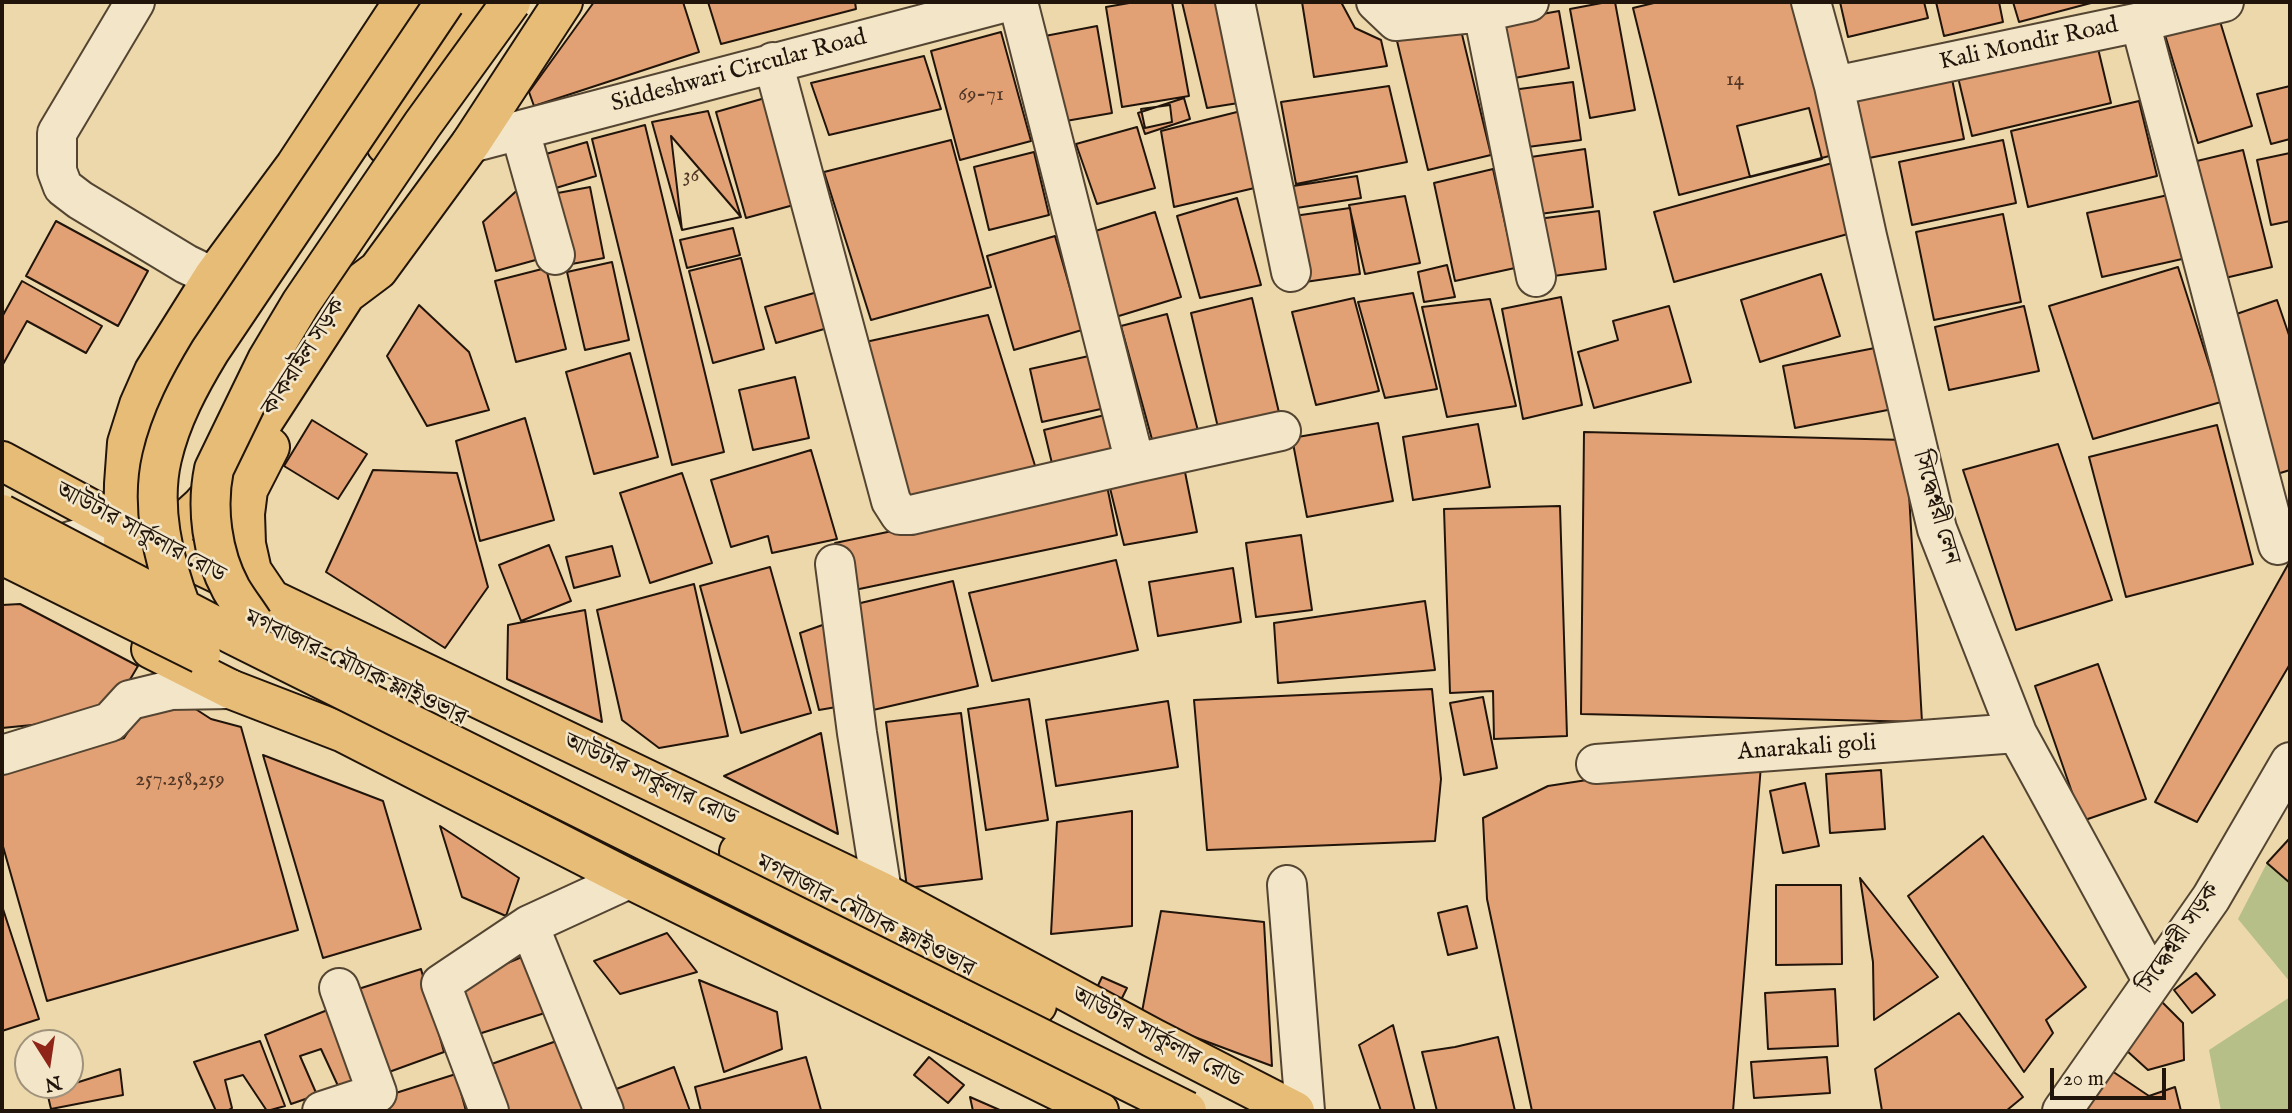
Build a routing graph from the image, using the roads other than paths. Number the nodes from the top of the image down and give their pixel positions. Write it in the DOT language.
graph roads {
  1 [pos="135,2"];
  2 [pos="402,2"];
  3 [pos="445,2"];
  4 [pos="483,2"];
  5 [pos="511,2"];
  6 [pos="563,2"];
  7 [pos="1007,2"];
  8 [pos="1017,2"];
  9 [pos="1235,2"];
  10 [pos="1376,2"];
  11 [pos="1529,2"];
  12 [pos="1811,2"];
  13 [pos="2224,2"];
  14 [pos="2183,6"];
  15 [pos="1482,12"];
  16 [pos="2140,22"];
  17 [pos="773,62"];
  18 [pos="1834,86"];
  19 [pos="520,131"];
  20 [pos="471,144"];
  21 [pos="555,255"];
  22 [pos="378,270"];
  23 [pos="1292,272"];
  24 [pos="213,277"];
  25 [pos="1536,277"];
  26 [pos="1281,431"];
  27 [pos="2,461"];
  28 [pos="1135,463"];
  29 [pos="2,492"];
  30 [pos="2,514"];
  31 [pos="122,526"];
  32 [pos="158,545"];
  33 [pos="2278,545"];
  34 [pos="2,555"];
  35 [pos="2,562"];
  36 [pos="835,564"];
  37 [pos="125,569"];
  38 [pos="2,574"];
  39 [pos="172,581"];
  40 [pos="54,600"];
  41 [pos="253,620"];
  42 [pos="149,648"];
  43 [pos="201,654"];
  44 [pos="230,689"];
  45 [pos="2018,733"];
  46 [pos="2,755"];
  47 [pos="2290,762"];
  48 [pos="1596,764"];
  49 [pos="629,879"];
  50 [pos="1287,886"];
  51 [pos="882,892"];
  52 [pos="529,925"];
  53 [pos="2152,980"];
  54 [pos="339,988"];
  55 [pos="322,1111"];
  56 [pos="489,1111"];
  57 [pos="604,1111"];
  58 [pos="1099,1111"];
  59 [pos="1153,1111"];
  60 [pos="1187,1111"];
  61 [pos="1244,1111"];
  62 [pos="1294,1111"];
  63 [pos="1305,1111"];
  64 [pos="2062,1111"];
  1 -- 24 [label="street"];
  2 -- 24 [label="main road"];
  3 -- 39 [label="main road, bridge"];
  4 -- 41 [label="main road, মগবাজার-মৌচাক ফ্লাইওভার"];
  5 -- 41 [label="main road, bridge"];
  6 -- 20 [label="main road, কাকরাইল সড়ক"];
  7 -- 17 [label="street, Siddeshwari Circular Road"];
  8 -- 28 [label="street"];
  9 -- 23 [label="street"];
  10 -- 15 [label="street"];
  11 -- 15 [label="street"];
  12 -- 18 [label="street, সিদ্ধেশ্বরী লেন"];
  13 -- 14 [label="street, Kali Mondir Road"];
  14 -- 16 [label="street, Kali Mondir Road"];
  15 -- 25 [label="street"];
  16 -- 18 [label="street, Kali Mondir Road"];
  16 -- 33 [label="street"];
  17 -- 19 [label="street, Siddeshwari Circular Road"];
  17 -- 28 [label="street"];
  18 -- 45 [label="street, সিদ্ধেশ্বরী লেন"];
  19 -- 20 [label="street, Siddeshwari Circular Road"];
  19 -- 21 [label="street"];
  20 -- 22 [label="main road, কাকরাইল সড়ক"];
  22 -- 32 [label="main road, কাকরাইল সড়ক"];
  22 -- 41 [label="main road"];
  24 -- 31 [label="main road"];
  26 -- 28 [label="street"];
  27 -- 31 [label="main road, আউটার সার্কুলার রোড"];
  29 -- 39 [label="main road, মগবাজার-মৌচাক ফ্লাইওভার"];
  30 -- 41 [label="main road, মগবাজার-মৌচাক ফ্লাইওভার, bridge"];
  31 -- 32 [label="main road, আউটার সার্কুলার রোড"];
  31 -- 35 [label="street"];
  31 -- 37 [label="main road"];
  32 -- 37 [label="main road, কাকরাইল সড়ক"];
  32 -- 41 [label="main road, আউটার সার্কুলার রোড"];
  34 -- 43 [label="main road, bridge"];
  36 -- 51 [label="street"];
  37 -- 40 [label="main road, কাকরাইল সড়ক"];
  37 -- 42 [label="main road"];
  38 -- 40 [label="main road"];
  39 -- 41 [label="main road, মগবাজার-মৌচাক ফ্লাইওভার, bridge"];
  39 -- 43 [label="main road, bridge"];
  40 -- 42 [label="main road"];
  41 -- 51 [label="main road, আউটার সার্কুলার রোড"];
  41 -- 60 [label="main road, মগবাজার-মৌচাক ফ্লাইওভার, bridge"];
  41 -- 61 [label="main road, মগবাজার-মৌচাক ফ্লাইওভার"];
  42 -- 44 [label="main road"];
  43 -- 59 [label="main road"];
  44 -- 46 [label="street"];
  44 -- 49 [label="main road"];
  45 -- 48 [label="street, Anarakali goli"];
  45 -- 53 [label="street, সিদ্ধেশ্বরী লেন"];
  47 -- 53 [label="street, সিদ্ধেশ্বরী সড়ক"];
  49 -- 52 [label="street"];
  49 -- 58 [label="main road"];
  50 -- 63 [label="street"];
  51 -- 62 [label="main road, আউটার সার্কুলার রোড"];
  52 -- 56 [label="street"];
  52 -- 57 [label="street"];
  53 -- 64 [label="street, সিদ্ধেশ্বরী সড়ক"];
  54 -- 55 [label="street"];
}
